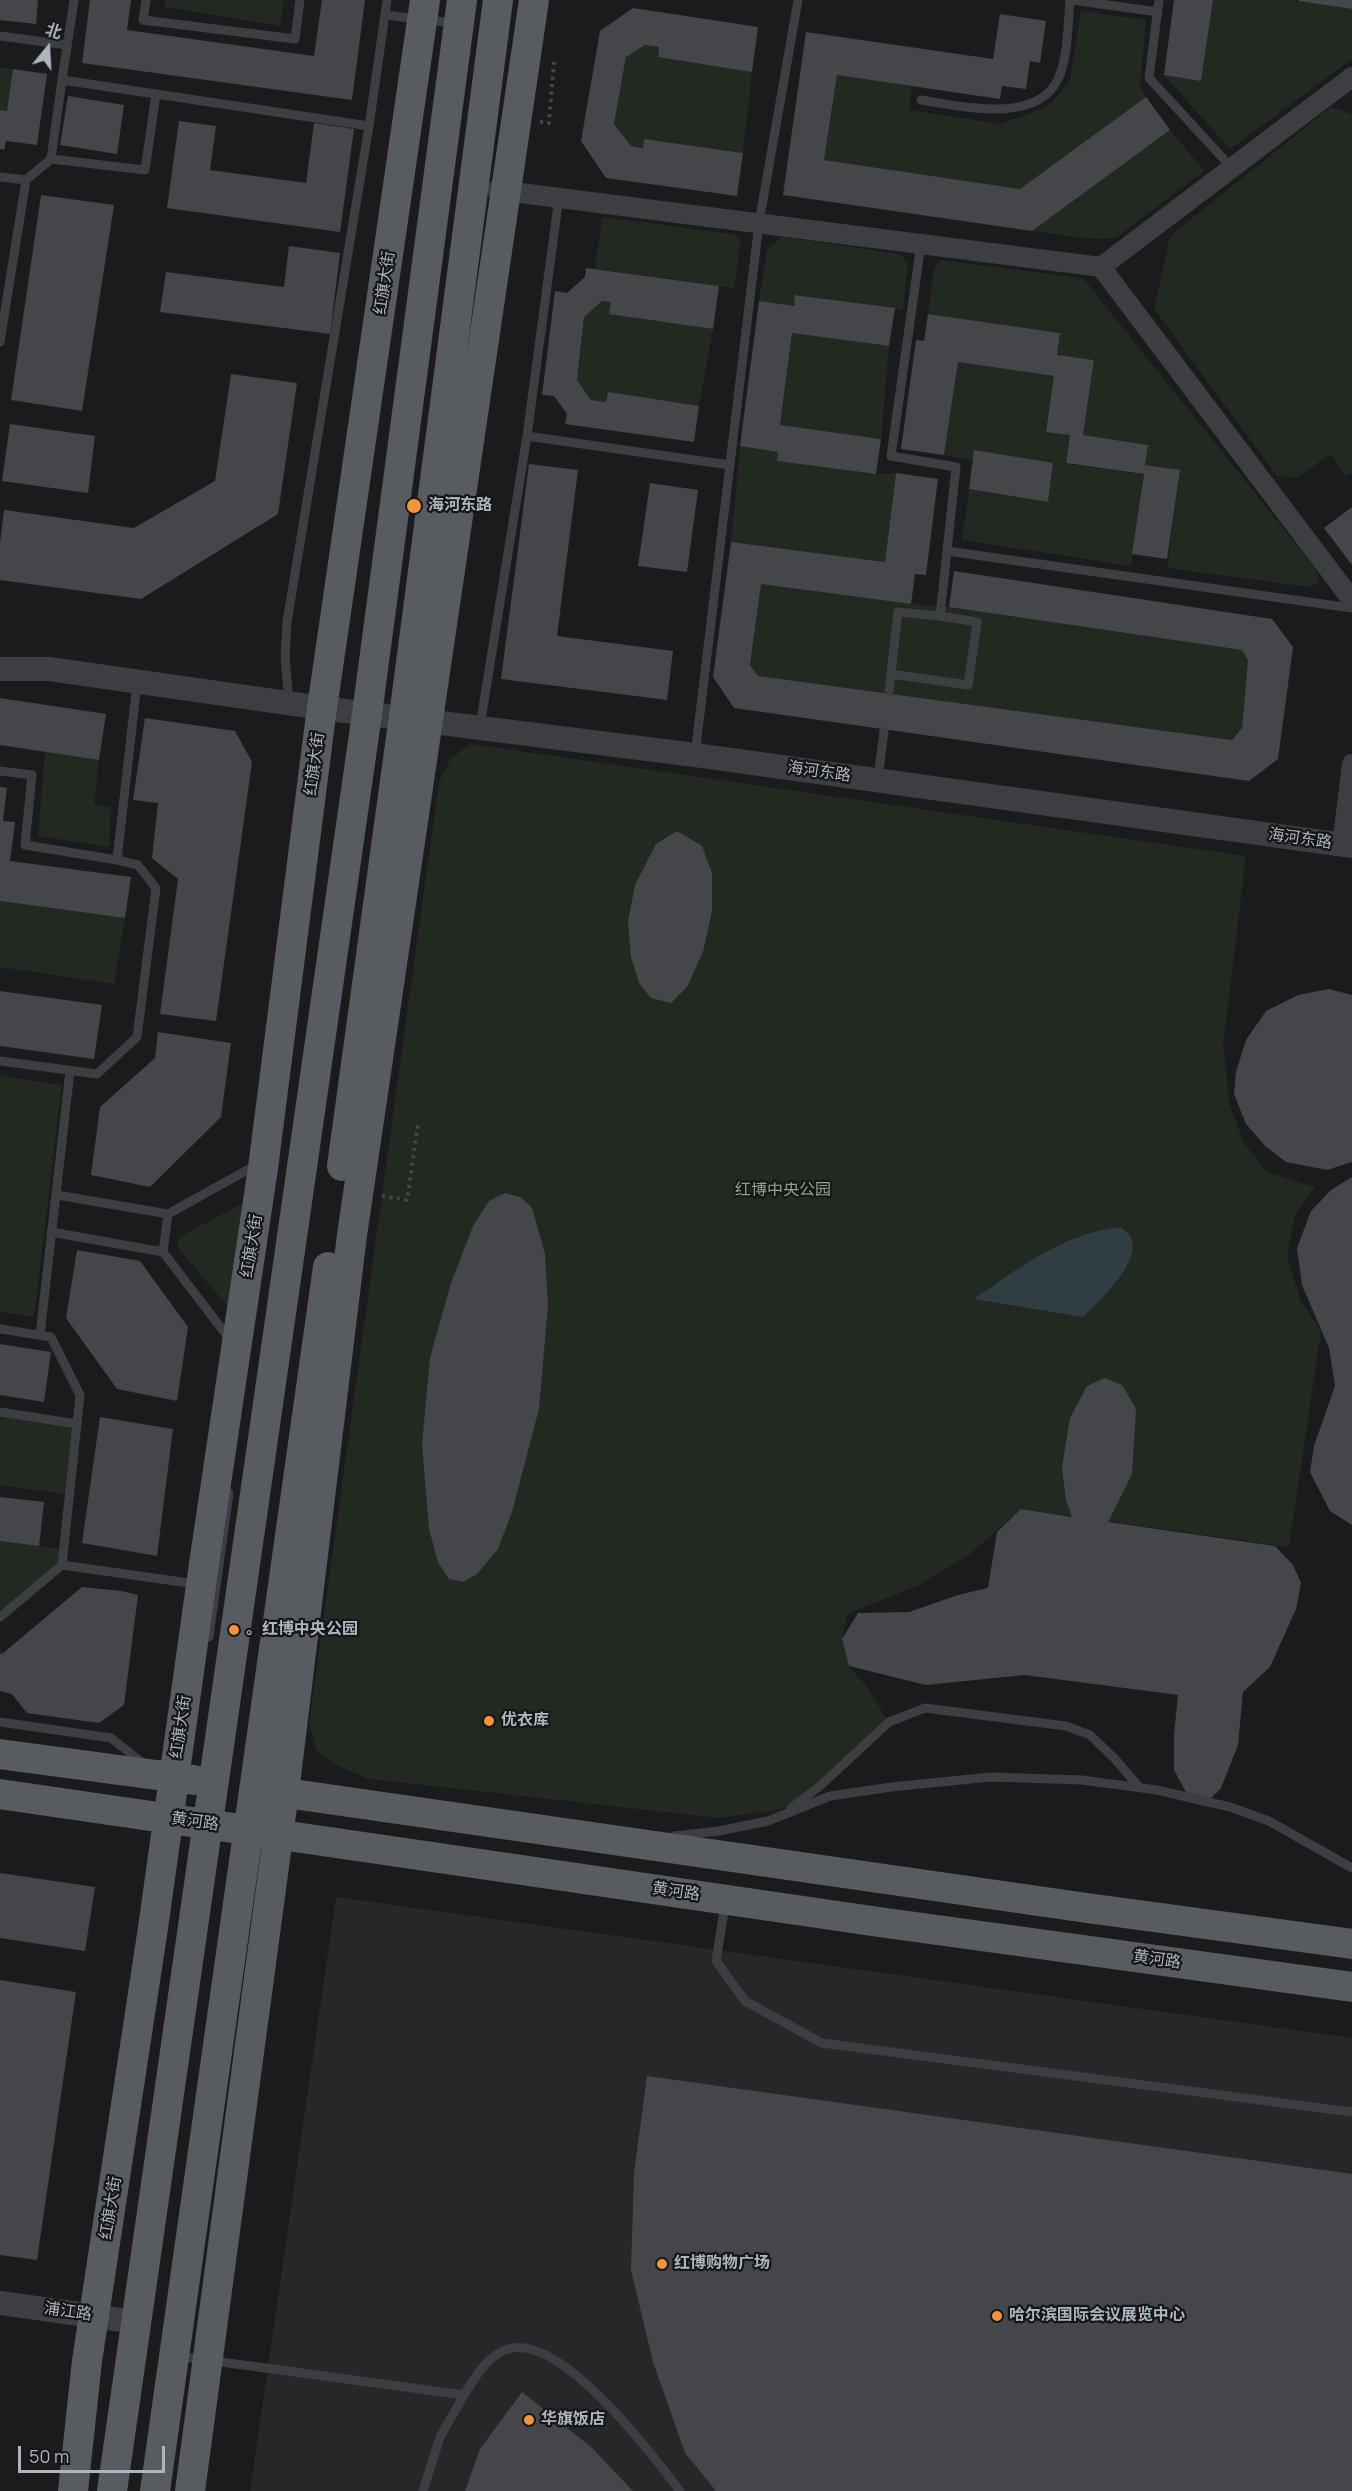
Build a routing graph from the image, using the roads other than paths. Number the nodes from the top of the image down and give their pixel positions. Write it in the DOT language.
graph roads {
  1 [pos="74,0"];
  2 [pos="146,0"];
  3 [pos="300,0"];
  4 [pos="387,0"];
  5 [pos="498,0"];
  6 [pos="534,0"];
  7 [pos="798,0"];
  8 [pos="1071,0"];
  9 [pos="1159,0"];
  10 [pos="424,10"];
  11 [pos="461,12"];
  12 [pos="1158,12"];
  13 [pos="385,15"];
  14 [pos="0,36"];
  15 [pos="67,45"];
  16 [pos="1352,77"];
  17 [pos="62,80"];
  18 [pos="156,94"];
  19 [pos="921,100"];
  20 [pos="369,126"];
  21 [pos="51,159"];
  22 [pos="1232,168"];
  23 [pos="0,177"];
  24 [pos="26,180"];
  25 [pos="473,188"];
  26 [pos="507,191"];
  27 [pos="559,197"];
  28 [pos="759,223"];
  29 [pos="921,244"];
  30 [pos="1101,267"];
  31 [pos="0,342"];
  32 [pos="526,436"];
  33 [pos="730,465"];
  34 [pos="947,551"];
  35 [pos="1352,600"];
  36 [pos="1352,608"];
  37 [pos="940,616"];
  38 [pos="0,669"];
  39 [pos="891,674"];
  40 [pos="137,681"];
  41 [pos="889,691"];
  42 [pos="289,704"];
  43 [pos="331,714"];
  44 [pos="367,714"];
  45 [pos="416,720"];
  46 [pos="480,728"];
  47 [pos="884,731"];
  48 [pos="695,755"];
  49 [pos="1352,764"];
  50 [pos="0,771"];
  51 [pos="878,781"];
  52 [pos="1347,846"];
  53 [pos="117,860"];
  54 [pos="0,1061"];
  55 [pos="70,1071"];
  56 [pos="270,1158"];
  57 [pos="57,1195"];
  58 [pos="168,1214"];
  59 [pos="51,1232"];
  60 [pos="163,1252"];
  61 [pos="0,1329"];
  62 [pos="40,1335"];
  63 [pos="242,1355"];
  64 [pos="0,1412"];
  65 [pos="77,1424"];
  66 [pos="231,1481"];
  67 [pos="62,1565"];
  68 [pos="223,1588"];
  69 [pos="0,1617"];
  70 [pos="208,1644"];
  71 [pos="0,1722"];
  72 [pos="0,1754"];
  73 [pos="184,1776"];
  74 [pos="1139,1787"];
  75 [pos="270,1790"];
  76 [pos="0,1794"];
  77 [pos="781,1815"];
  78 [pos="168,1819"];
  79 [pos="208,1824"];
  80 [pos="263,1833"];
  81 [pos="630,1842"];
  82 [pos="1352,1868"];
  83 [pos="726,1899"];
  84 [pos="1352,1944"];
  85 [pos="1352,1987"];
  86 [pos="1352,2112"];
  87 [pos="0,2303"];
  88 [pos="94,2316"];
  89 [pos="136,2322"];
  90 [pos="176,2356"];
  91 [pos="208,2360"];
  92 [pos="464,2395"];
  93 [pos="73,2491"];
  94 [pos="112,2491"];
  95 [pos="155,2491"];
  96 [pos="190,2491"];
  97 [pos="423,2491"];
  98 [pos="680,2491"];
  1 -- 15 [label="lane"];
  2 -- 3 [label="lane"];
  4 -- 13 [label="lane"];
  5 -- 25 [label="main road"];
  6 -- 26 [label="main road"];
  7 -- 28 [label="lane"];
  8 -- 12 [label="lane"];
  8 -- 19 [label="lane"];
  9 -- 12 [label="lane"];
  10 -- 11 [label="lane"];
  10 -- 13 [label="lane"];
  10 -- 43 [label="main road, 红旗大街"];
  11 -- 44 [label="main road, 红旗大街"];
  12 -- 22 [label="lane"];
  13 -- 20 [label="lane"];
  14 -- 15 [label="lane"];
  15 -- 17 [label="lane"];
  16 -- 22 [label="street"];
  17 -- 18 [label="lane"];
  17 -- 21 [label="lane"];
  18 -- 20 [label="lane"];
  18 -- 21 [label="lane"];
  20 -- 42 [label="lane"];
  21 -- 24 [label="lane"];
  22 -- 30 [label="street"];
  23 -- 24 [label="lane"];
  24 -- 31 [label="lane"];
  25 -- 26 [label="street"];
  25 -- 45 [label="main road"];
  26 -- 27 [label="street"];
  26 -- 45 [label="main road"];
  27 -- 28 [label="street"];
  27 -- 32 [label="lane"];
  28 -- 29 [label="street"];
  28 -- 33 [label="lane"];
  29 -- 30 [label="street"];
  29 -- 34 [label="lane"];
  30 -- 35 [label="street"];
  32 -- 33 [label="lane"];
  32 -- 46 [label="lane"];
  33 -- 48 [label="lane"];
  34 -- 36 [label="lane"];
  34 -- 37 [label="lane"];
  37 -- 39 [label="lane"];
  37 -- 39 [label="lane"];
  38 -- 40 [label="street, 海河东路"];
  39 -- 41 [label="lane"];
  40 -- 42 [label="street, 海河东路"];
  40 -- 53 [label="lane"];
  42 -- 43 [label="street, 海河东路"];
  43 -- 44 [label="street, 海河东路"];
  43 -- 56 [label="main road, 红旗大街"];
  44 -- 45 [label="street, 海河东路"];
  44 -- 68 [label="main road, 红旗大街"];
  45 -- 46 [label="street, 海河东路"];
  45 -- 75 [label="main road"];
  46 -- 48 [label="street, 海河东路"];
  47 -- 51 [label="lane"];
  48 -- 51 [label="street, 海河东路"];
  49 -- 52 [label="street"];
  50 -- 53 [label="lane"];
  51 -- 52 [label="street, 海河东路"];
  53 -- 55 [label="lane"];
  54 -- 55 [label="lane"];
  55 -- 57 [label="lane"];
  56 -- 58 [label="lane"];
  56 -- 63 [label="main road, 红旗大街"];
  57 -- 58 [label="lane"];
  57 -- 59 [label="lane"];
  58 -- 60 [label="lane"];
  59 -- 60 [label="lane"];
  59 -- 62 [label="lane"];
  60 -- 63 [label="lane"];
  61 -- 62 [label="lane"];
  62 -- 65 [label="lane"];
  63 -- 68 [label="main road, 红旗大街"];
  64 -- 65 [label="lane"];
  65 -- 67 [label="lane"];
  66 -- 68 [label="lane"];
  67 -- 68 [label="lane"];
  67 -- 69 [label="lane"];
  68 -- 70 [label="lane"];
  68 -- 73 [label="main road, 红旗大街"];
  68 -- 73 [label="main road, 红旗大街"];
  71 -- 73 [label="lane"];
  72 -- 73 [label="main road"];
  73 -- 75 [label="main road"];
  73 -- 78 [label="main road, 红旗大街"];
  73 -- 79 [label="main road, 红旗大街"];
  74 -- 77 [label="lane"];
  74 -- 77 [label="lane"];
  74 -- 82 [label="lane"];
  75 -- 80 [label="main road"];
  75 -- 81 [label="main road"];
  76 -- 78 [label="main road, 黄河路"];
  77 -- 81 [label="lane"];
  78 -- 79 [label="main road, 黄河路"];
  78 -- 88 [label="main road, 红旗大街"];
  79 -- 80 [label="main road, 黄河路"];
  79 -- 89 [label="main road, 红旗大街"];
  80 -- 83 [label="main road, 黄河路"];
  80 -- 90 [label="main road"];
  80 -- 91 [label="main road"];
  81 -- 84 [label="main road"];
  83 -- 85 [label="main road, 黄河路"];
  83 -- 86 [label="lane"];
  87 -- 88 [label="street, 浦江路"];
  88 -- 89 [label="street, 浦江路"];
  88 -- 93 [label="main road, 红旗大街"];
  89 -- 94 [label="main road, 红旗大街"];
  90 -- 91 [label="lane"];
  90 -- 95 [label="main road"];
  91 -- 92 [label="lane"];
  91 -- 96 [label="main road"];
  92 -- 97 [label="lane"];
  92 -- 98 [label="lane"];
}
